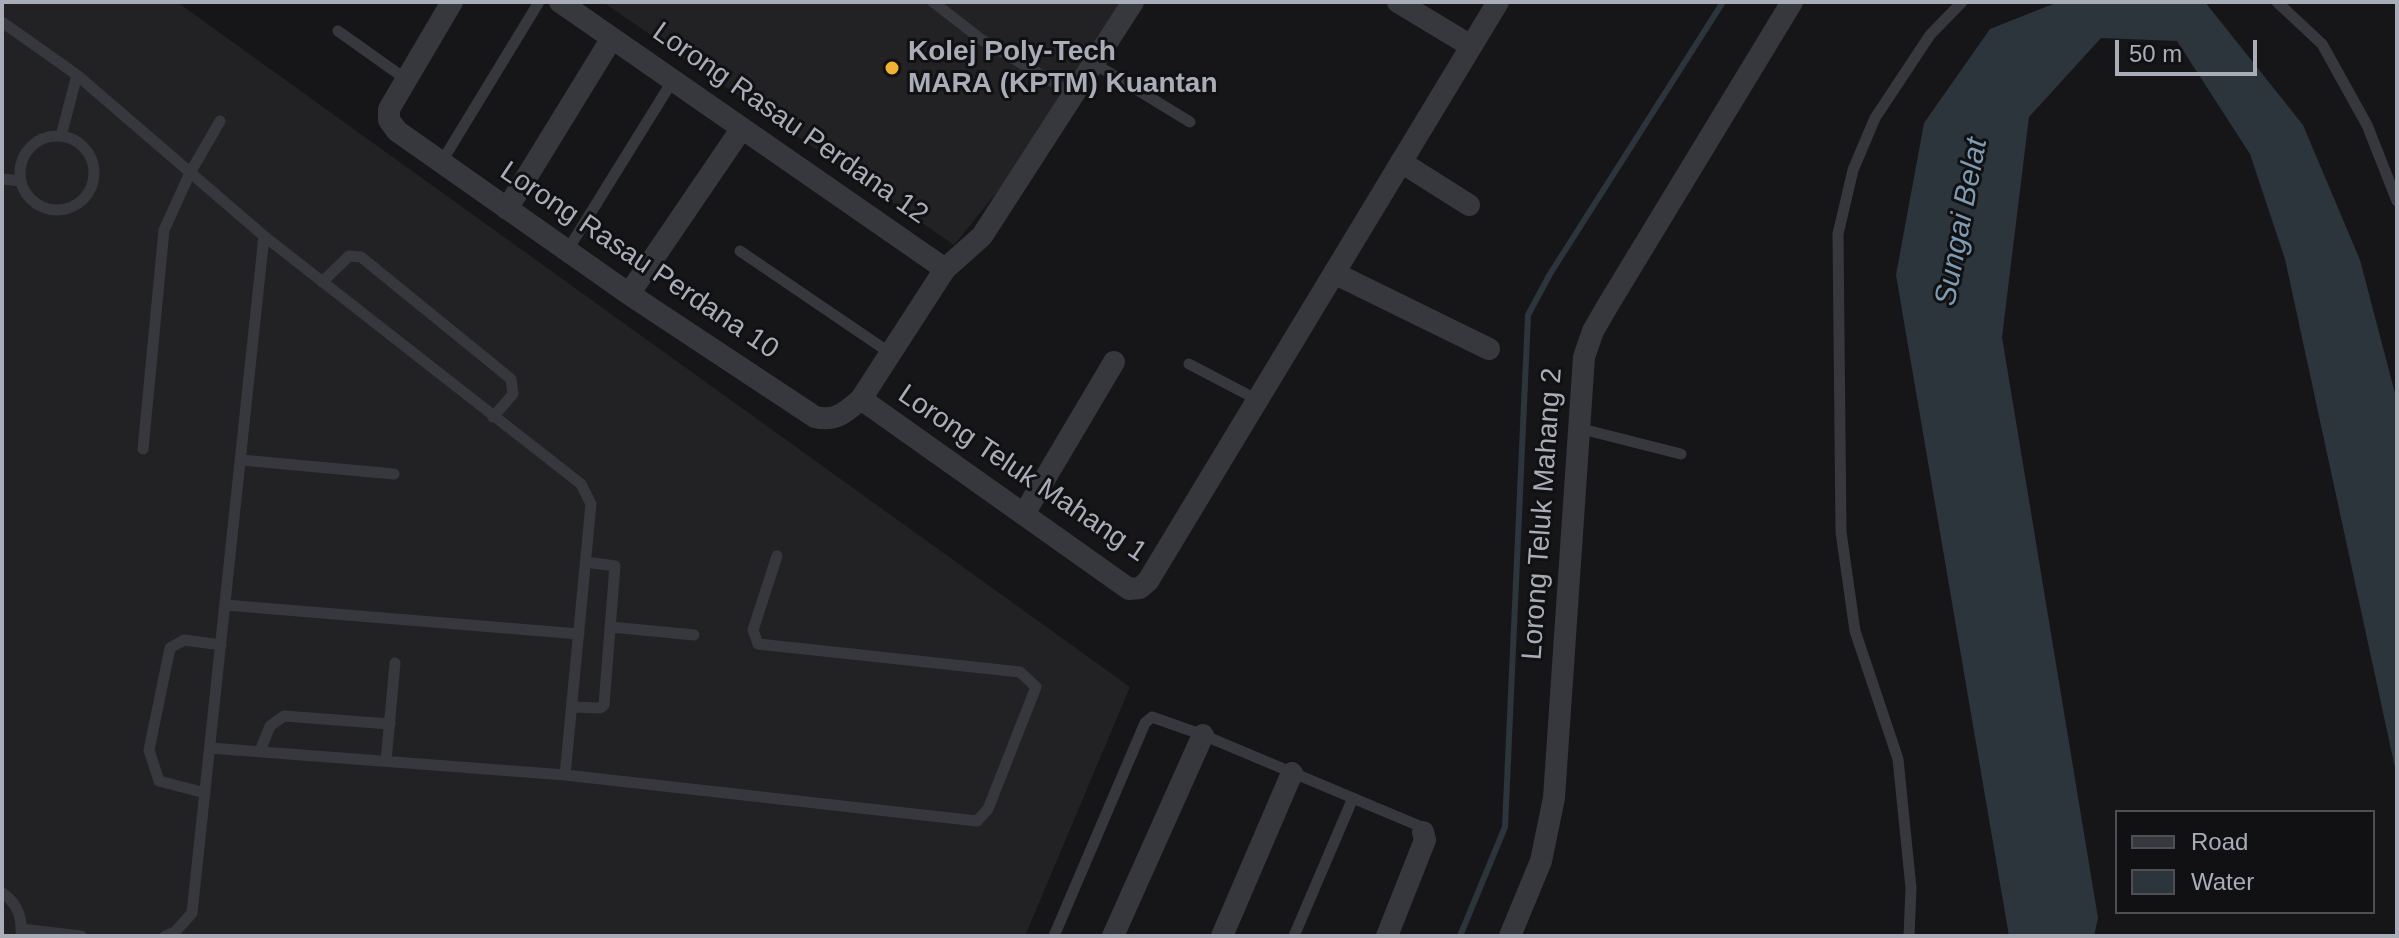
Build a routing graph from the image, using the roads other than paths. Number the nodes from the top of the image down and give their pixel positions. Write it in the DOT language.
graph roads {
  1 [pos="452,2"];
  2 [pos="539,2"];
  3 [pos="560,2"];
  4 [pos="933,2"];
  5 [pos="1133,2"];
  6 [pos="1398,2"];
  7 [pos="1498,2"];
  8 [pos="1792,2"];
  9 [pos="1962,2"];
  10 [pos="2277,2"];
  11 [pos="2,22"];
  12 [pos="338,31"];
  13 [pos="612,38"];
  14 [pos="1471,46"];
  15 [pos="1095,64"];
  16 [pos="77,75"];
  17 [pos="407,80"];
  18 [pos="673,80"];
  19 [pos="1076,95"];
  20 [pos="220,121"];
  21 [pos="1190,122"];
  22 [pos="742,128"];
  23 [pos="61,136"];
  24 [pos="1401,162"];
  25 [pos="441,163"];
  26 [pos="190,173"];
  27 [pos="2,179"];
  28 [pos="20,181"];
  29 [pos="2397,201"];
  30 [pos="1469,205"];
  31 [pos="507,209"];
  32 [pos="264,236"];
  33 [pos="567,251"];
  34 [pos="740,251"];
  35 [pos="945,269"];
  36 [pos="1334,273"];
  37 [pos="322,282"];
  38 [pos="629,294"];
  39 [pos="1489,349"];
  40 [pos="890,353"];
  41 [pos="1114,362"];
  42 [pos="1189,364"];
  43 [pos="861,399"];
  44 [pos="1256,399"];
  45 [pos="493,417"];
  46 [pos="1578,428"];
  47 [pos="143,449"];
  48 [pos="1681,454"];
  49 [pos="241,460"];
  50 [pos="394,474"];
  51 [pos="1024,514"];
  52 [pos="777,556"];
  53 [pos="586,562"];
  54 [pos="225,605"];
  55 [pos="611,627"];
  56 [pos="579,634"];
  57 [pos="694,635"];
  58 [pos="221,645"];
  59 [pos="395,663"];
  60 [pos="572,707"];
  61 [pos="390,724"];
  62 [pos="1203,735"];
  63 [pos="210,748"];
  64 [pos="260,751"];
  65 [pos="386,761"];
  66 [pos="1292,773"];
  67 [pos="565,775"];
  68 [pos="205,793"];
  69 [pos="1353,798"];
  70 [pos="1423,832"];
  71 [pos="2,893"];
  72 [pos="21,933"];
  73 [pos="81,936"];
  74 [pos="165,936"];
  75 [pos="1054,936"];
  76 [pos="1113,936"];
  77 [pos="1222,936"];
  78 [pos="1294,936"];
  79 [pos="1387,936"];
  80 [pos="1510,936"];
  81 [pos="1909,936"];
  1 -- 17 [label="street"];
  2 -- 25 [label="lane"];
  3 -- 13 [label="street, Lorong Rasau Perdana 12"];
  4 -- 19 [label="lane"];
  5 -- 15 [label="street, Lorong Teluk Mahang 1"];
  6 -- 14 [label="street"];
  7 -- 14 [label="street, Lorong Teluk Mahang 1"];
  8 -- 46 [label="street, Lorong Teluk Mahang 2"];
  9 -- 81 [label="lane"];
  10 -- 29 [label="lane"];
  11 -- 16 [label="lane"];
  12 -- 17 [label="lane"];
  13 -- 18 [label="street, Lorong Rasau Perdana 12"];
  13 -- 31 [label="street"];
  14 -- 24 [label="street, Lorong Teluk Mahang 1"];
  15 -- 19 [label="street, Lorong Teluk Mahang 1"];
  15 -- 21 [label="lane"];
  16 -- 23 [label="lane"];
  16 -- 26 [label="lane"];
  17 -- 25 [label="street, Lorong Rasau Perdana 10"];
  18 -- 22 [label="street, Lorong Rasau Perdana 12"];
  18 -- 33 [label="lane"];
  19 -- 35 [label="street, Lorong Teluk Mahang 1"];
  20 -- 26 [label="lane"];
  22 -- 35 [label="street, Lorong Rasau Perdana 12"];
  22 -- 38 [label="street"];
  23 -- 28 [label="lane"];
  23 -- 28 [label="lane"];
  24 -- 30 [label="street"];
  24 -- 36 [label="street, Lorong Teluk Mahang 1"];
  25 -- 31 [label="street, Lorong Rasau Perdana 10"];
  26 -- 32 [label="lane"];
  26 -- 47 [label="lane"];
  27 -- 28 [label="lane"];
  31 -- 33 [label="street, Lorong Rasau Perdana 10"];
  32 -- 37 [label="lane"];
  32 -- 49 [label="lane"];
  33 -- 38 [label="street, Lorong Rasau Perdana 10"];
  34 -- 40 [label="lane"];
  35 -- 40 [label="street, Lorong Teluk Mahang 1"];
  36 -- 39 [label="street"];
  36 -- 44 [label="street, Lorong Teluk Mahang 1"];
  37 -- 45 [label="lane"];
  37 -- 45 [label="lane"];
  38 -- 43 [label="street, Lorong Rasau Perdana 10"];
  40 -- 43 [label="street, Lorong Teluk Mahang 1"];
  41 -- 51 [label="street"];
  42 -- 44 [label="lane"];
  43 -- 51 [label="street, Lorong Teluk Mahang 1"];
  44 -- 51 [label="street, Lorong Teluk Mahang 1"];
  45 -- 53 [label="lane"];
  46 -- 48 [label="lane"];
  46 -- 80 [label="street, Lorong Teluk Mahang 2"];
  49 -- 50 [label="lane"];
  49 -- 54 [label="lane"];
  52 -- 67 [label="lane"];
  53 -- 55 [label="lane"];
  53 -- 56 [label="lane"];
  54 -- 56 [label="lane"];
  54 -- 58 [label="lane"];
  55 -- 57 [label="lane"];
  55 -- 60 [label="lane"];
  56 -- 60 [label="lane"];
  58 -- 63 [label="lane"];
  58 -- 68 [label="lane"];
  59 -- 61 [label="lane"];
  60 -- 67 [label="lane"];
  61 -- 64 [label="lane"];
  61 -- 65 [label="lane"];
  62 -- 66 [label="lane"];
  62 -- 75 [label="lane"];
  62 -- 76 [label="street"];
  63 -- 64 [label="lane"];
  63 -- 68 [label="lane"];
  64 -- 65 [label="lane"];
  65 -- 67 [label="lane"];
  66 -- 69 [label="lane"];
  66 -- 77 [label="street"];
  68 -- 74 [label="lane"];
  69 -- 70 [label="lane"];
  69 -- 78 [label="lane"];
  70 -- 79 [label="street"];
  71 -- 72 [label="lane"];
  72 -- 73 [label="lane"];
}
